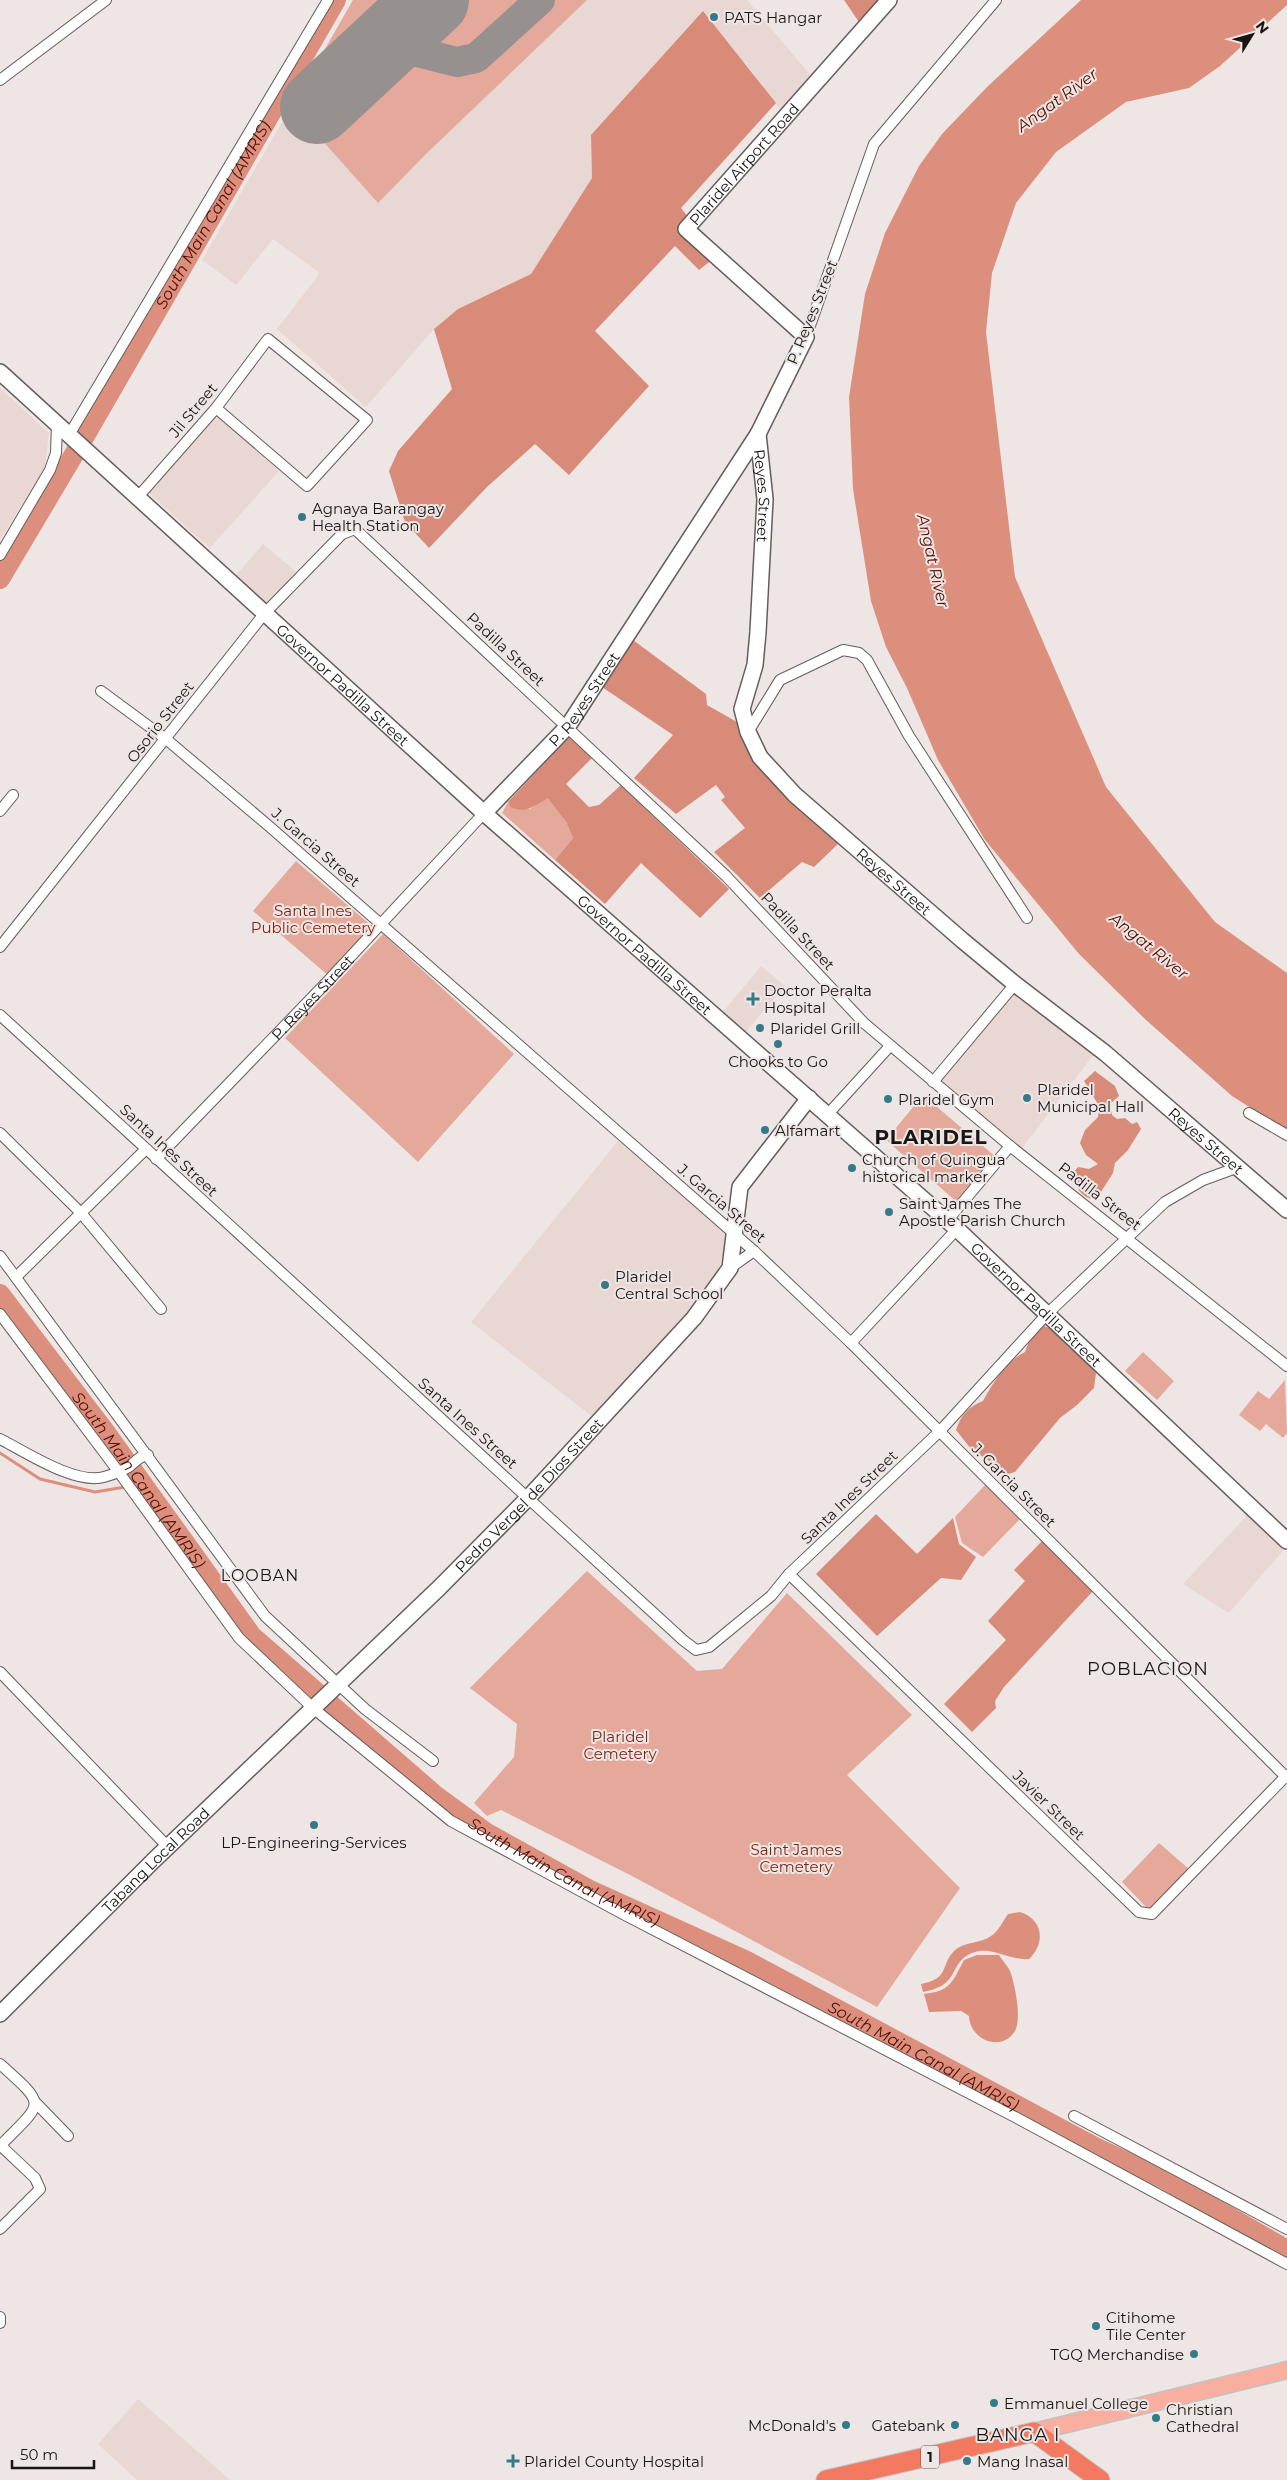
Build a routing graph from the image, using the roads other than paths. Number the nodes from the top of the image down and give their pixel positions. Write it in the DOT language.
graph roads {
  1 [pos="106,0"];
  2 [pos="328,0"];
  3 [pos="889,0"];
  4 [pos="996,0"];
  5 [pos="0,80"];
  6 [pos="806,337"];
  7 [pos="0,372"];
  8 [pos="216,408"];
  9 [pos="57,424"];
  10 [pos="758,434"];
  11 [pos="70,435"];
  12 [pos="137,498"];
  13 [pos="355,529"];
  14 [pos="0,554"];
  15 [pos="264,614"];
  16 [pos="101,691"];
  17 [pos="568,726"];
  18 [pos="748,732"];
  19 [pos="166,739"];
  20 [pos="14,796"];
  21 [pos="0,811"];
  22 [pos="484,813"];
  23 [pos="1027,918"];
  24 [pos="381,925"];
  25 [pos="0,947"];
  26 [pos="1014,984"];
  27 [pos="0,1015"];
  28 [pos="890,1046"];
  29 [pos="933,1082"];
  30 [pos="809,1098"];
  31 [pos="1249,1113"];
  32 [pos="828,1114"];
  33 [pos="0,1133"];
  34 [pos="1287,1135"];
  35 [pos="1010,1146"];
  36 [pos="146,1149"];
  37 [pos="156,1159"];
  38 [pos="1236,1168"];
  39 [pos="1287,1210"];
  40 [pos="81,1213"];
  41 [pos="952,1225"];
  42 [pos="735,1236"];
  43 [pos="1128,1238"];
  44 [pos="754,1251"];
  45 [pos="0,1256"];
  46 [pos="730,1268"];
  47 [pos="16,1277"];
  48 [pos="161,1309"];
  49 [pos="0,1314"];
  50 [pos="1047,1314"];
  51 [pos="851,1343"];
  52 [pos="1287,1366"];
  53 [pos="940,1432"];
  54 [pos="0,1439"];
  55 [pos="145,1456"];
  56 [pos="124,1473"];
  57 [pos="528,1498"];
  58 [pos="1287,1541"];
  59 [pos="790,1574"];
  60 [pos="0,1672"];
  61 [pos="333,1687"];
  62 [pos="314,1706"];
  63 [pos="433,1761"];
  64 [pos="1287,1776"];
  65 [pos="168,1847"];
  66 [pos="0,2014"];
  67 [pos="0,2064"];
  68 [pos="36,2103"];
  69 [pos="1074,2116"];
  70 [pos="68,2136"];
  71 [pos="0,2145"];
  72 [pos="0,2229"];
  73 [pos="1287,2229"];
  74 [pos="1287,2264"];
  75 [pos="0,2317"];
  76 [pos="0,2323"];
  77 [pos="1287,2370"];
  78 [pos="1034,2432"];
  79 [pos="826,2480"];
  80 [pos="1100,2480"];
  1 -- 5 [label="street"];
  2 -- 11 [label="street"];
  3 -- 6 [label="street, Plaridel Airport Road"];
  4 -- 6 [label="street, P. Reyes Street"];
  6 -- 10 [label="street, P. Reyes Street"];
  7 -- 9 [label="street, Governor Padilla Street"];
  8 -- 8 [label="street, Jil Street"];
  8 -- 12 [label="street, Jil Street"];
  9 -- 11 [label="street, Governor Padilla Street"];
  9 -- 14 [label="street"];
  10 -- 17 [label="street, P. Reyes Street"];
  10 -- 18 [label="street, Reyes Street"];
  11 -- 12 [label="street, Governor Padilla Street"];
  12 -- 15 [label="street, Governor Padilla Street"];
  13 -- 15 [label="street, Osorio Street"];
  13 -- 17 [label="street, Padilla Street"];
  15 -- 19 [label="street, Osorio Street"];
  15 -- 22 [label="street, Governor Padilla Street"];
  16 -- 19 [label="street, J. Garcia Street"];
  17 -- 22 [label="street, P. Reyes Street"];
  17 -- 28 [label="street, Padilla Street"];
  18 -- 23 [label="street"];
  18 -- 26 [label="street, Reyes Street"];
  19 -- 24 [label="street, J. Garcia Street"];
  19 -- 25 [label="street, Osorio Street"];
  20 -- 21 [label="street"];
  22 -- 24 [label="street, P. Reyes Street"];
  22 -- 30 [label="street, Governor Padilla Street"];
  24 -- 37 [label="street, P. Reyes Street"];
  24 -- 42 [label="street, J. Garcia Street"];
  26 -- 29 [label="street"];
  26 -- 38 [label="street, Reyes Street"];
  27 -- 36 [label="street, Santa Ines Street"];
  28 -- 29 [label="street, Padilla Street"];
  28 -- 32 [label="street"];
  29 -- 35 [label="street, Padilla Street"];
  30 -- 32 [label="street, Governor Padilla Street"];
  30 -- 42 [label="street, Pedro Vergel de Dios Street"];
  31 -- 34 [label="street"];
  32 -- 41 [label="street, Governor Padilla Street"];
  33 -- 40 [label="street"];
  35 -- 41 [label="street"];
  35 -- 43 [label="street, Padilla Street"];
  36 -- 37 [label="street, Santa Ines Street"];
  36 -- 40 [label="street"];
  37 -- 57 [label="street, Santa Ines Street"];
  38 -- 39 [label="street, Reyes Street"];
  38 -- 43 [label="street, Santa Ines Street"];
  40 -- 47 [label="street"];
  40 -- 48 [label="street"];
  41 -- 50 [label="street, Governor Padilla Street"];
  41 -- 51 [label="street"];
  42 -- 44 [label="street, J. Garcia Street"];
  42 -- 46 [label="street, Pedro Vergel de Dios Street"];
  43 -- 50 [label="street, Santa Ines Street"];
  43 -- 52 [label="street, Padilla Street"];
  44 -- 46 [label="street, Pedro Vergel de Dios Street"];
  44 -- 51 [label="street, J. Garcia Street"];
  45 -- 47 [label="street"];
  46 -- 57 [label="street, Pedro Vergel de Dios Street"];
  47 -- 55 [label="street"];
  49 -- 56 [label="street"];
  50 -- 53 [label="street, Santa Ines Street"];
  50 -- 58 [label="street, Governor Padilla Street"];
  51 -- 53 [label="street, J. Garcia Street"];
  53 -- 59 [label="street, Santa Ines Street"];
  53 -- 64 [label="street, J. Garcia Street"];
  54 -- 56 [label="street"];
  55 -- 56 [label="street"];
  55 -- 61 [label="street"];
  56 -- 62 [label="street"];
  57 -- 59 [label="street, Santa Ines Street"];
  57 -- 61 [label="street, Pedro Vergel de Dios Street"];
  59 -- 64 [label="street, Javier Street"];
  60 -- 65 [label="street"];
  61 -- 62 [label="street, Pedro Vergel de Dios Street"];
  61 -- 63 [label="street"];
  62 -- 65 [label="street, Tabang Local Road"];
  62 -- 74 [label="street"];
  65 -- 66 [label="street, Tabang Local Road"];
  67 -- 68 [label="street"];
  68 -- 70 [label="street"];
  68 -- 71 [label="street"];
  69 -- 73 [label="street"];
  71 -- 72 [label="street"];
  75 -- 76 [label="street"];
  77 -- 78 [label="main road, 1"];
  78 -- 79 [label="highway, 1"];
  78 -- 80 [label="highway"];
}
